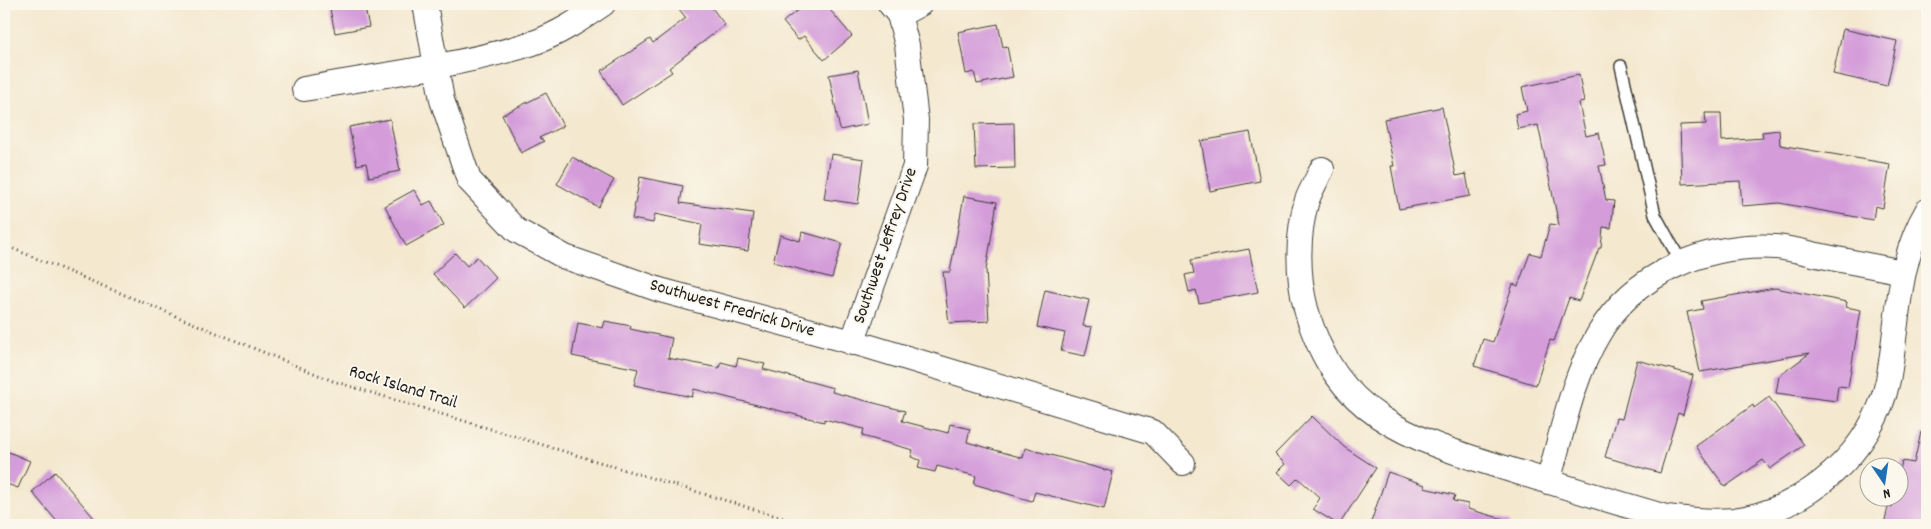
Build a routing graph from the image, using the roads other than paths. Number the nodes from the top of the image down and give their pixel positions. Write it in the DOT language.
graph roads {
  1 [pos="425,4"];
  2 [pos="603,4"];
  3 [pos="920,4"];
  4 [pos="894,9"];
  5 [pos="436,65"];
  6 [pos="1621,66"];
  7 [pos="304,89"];
  8 [pos="1322,169"];
  9 [pos="1927,211"];
  10 [pos="1681,262"];
  11 [pos="1902,272"];
  12 [pos="852,343"];
  13 [pos="1183,463"];
  14 [pos="1548,482"];
  1 -- 5 [label="street, Southwest Fredrick Drive"];
  2 -- 5 [label="street"];
  3 -- 4 [label="street"];
  4 -- 12 [label="street, Southwest Jeffrey Drive"];
  5 -- 7 [label="street"];
  5 -- 12 [label="street, Southwest Fredrick Drive"];
  6 -- 10 [label="lane"];
  8 -- 14 [label="street"];
  9 -- 11 [label="street"];
  10 -- 11 [label="street"];
  10 -- 14 [label="street"];
  11 -- 14 [label="street"];
  12 -- 13 [label="street, Southwest Fredrick Drive"];
}
